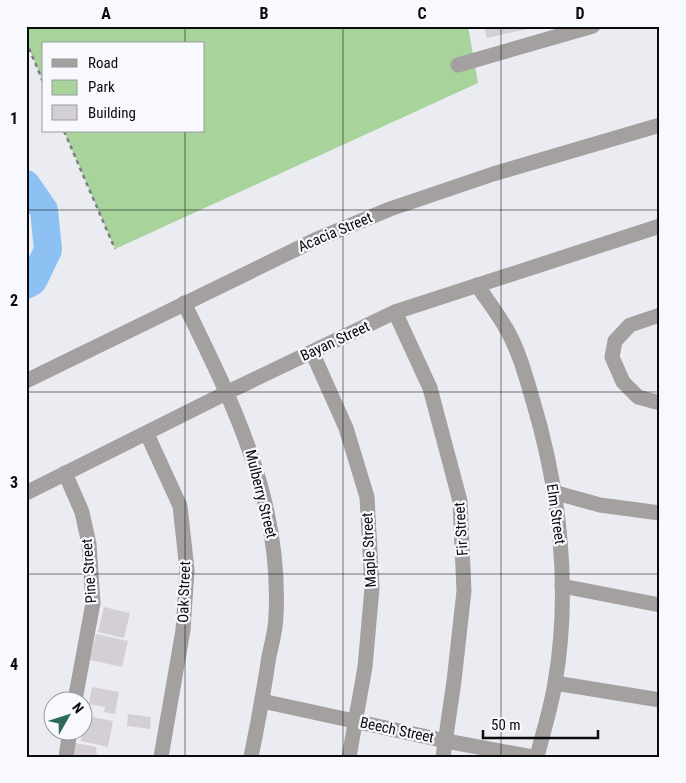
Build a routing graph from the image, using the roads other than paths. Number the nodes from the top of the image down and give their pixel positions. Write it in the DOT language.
graph roads {
  1 [pos="593,26"];
  2 [pos="458,65"];
  3 [pos="660,125"];
  4 [pos="660,226"];
  5 [pos="477,285"];
  6 [pos="184,303"];
  7 [pos="396,312"];
  8 [pos="660,315"];
  9 [pos="312,352"];
  10 [pos="26,381"];
  11 [pos="228,392"];
  12 [pos="660,403"];
  13 [pos="147,434"];
  14 [pos="65,473"];
  15 [pos="554,492"];
  16 [pos="26,493"];
  17 [pos="660,512"];
  18 [pos="562,586"];
  19 [pos="660,605"];
  20 [pos="555,683"];
  21 [pos="78,690"];
  22 [pos="660,700"];
  23 [pos="262,702"];
  24 [pos="355,721"];
  25 [pos="69,740"];
  26 [pos="446,741"];
  27 [pos="66,757"];
  28 [pos="161,757"];
  29 [pos="251,757"];
  30 [pos="349,757"];
  31 [pos="443,757"];
  32 [pos="533,757"];
  33 [pos="537,757"];
  1 -- 2 [label="street"];
  3 -- 6 [label="street, Acacia Street"];
  4 -- 5 [label="street, Bayan Street"];
  5 -- 7 [label="street, Bayan Street"];
  5 -- 15 [label="street, Elm Street"];
  6 -- 10 [label="street, Acacia Street"];
  6 -- 11 [label="street, Mulberry Street"];
  7 -- 9 [label="street, Bayan Street"];
  7 -- 26 [label="street, Fir Street"];
  8 -- 12 [label="street"];
  9 -- 11 [label="street, Bayan Street"];
  9 -- 24 [label="street, Maple Street"];
  11 -- 13 [label="street, Bayan Street"];
  11 -- 23 [label="street, Mulberry Street"];
  13 -- 14 [label="street, Bayan Street"];
  13 -- 28 [label="street, Oak Street"];
  14 -- 16 [label="street, Bayan Street"];
  14 -- 21 [label="street, Pine Street"];
  15 -- 17 [label="street"];
  15 -- 18 [label="street, Elm Street"];
  18 -- 19 [label="street"];
  18 -- 20 [label="street, Elm Street"];
  20 -- 22 [label="street"];
  20 -- 33 [label="street, Elm Street"];
  23 -- 24 [label="street, Beech Street"];
  23 -- 29 [label="street, Mulberry Street"];
  24 -- 26 [label="street, Beech Street"];
  24 -- 30 [label="street, Maple Street"];
  25 -- 27 [label="street"];
  26 -- 31 [label="street, Fir Street"];
  26 -- 32 [label="street, Beech Street"];
}
